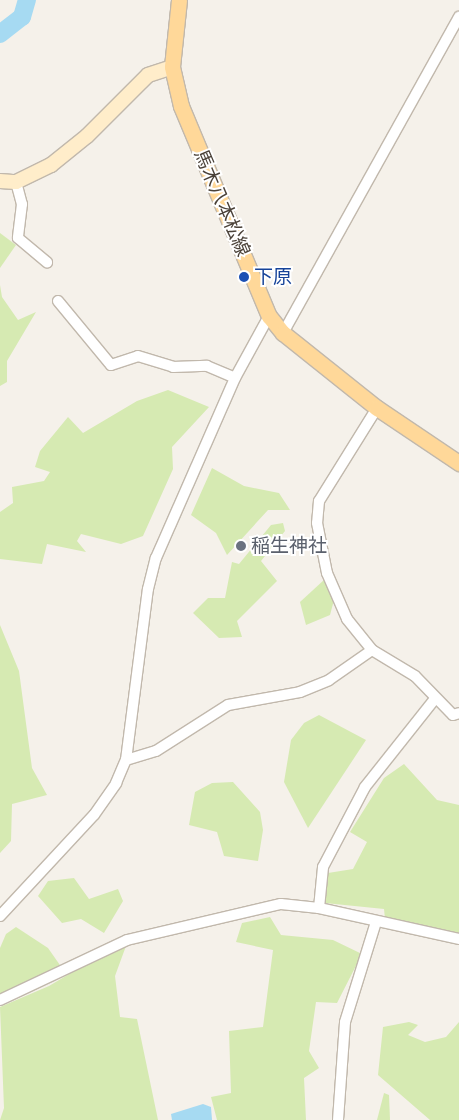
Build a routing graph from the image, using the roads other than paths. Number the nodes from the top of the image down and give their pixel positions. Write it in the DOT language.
graph roads {
  1 [pos="179,0"];
  2 [pos="459,17"];
  3 [pos="172,67"];
  4 [pos="0,181"];
  5 [pos="16,182"];
  6 [pos="47,262"];
  7 [pos="58,301"];
  8 [pos="269,316"];
  9 [pos="283,333"];
  10 [pos="235,378"];
  11 [pos="377,408"];
  12 [pos="459,463"];
  13 [pos="372,650"];
  14 [pos="434,700"];
  15 [pos="459,714"];
  16 [pos="126,760"];
  17 [pos="319,908"];
  18 [pos="0,916"];
  19 [pos="376,922"];
  20 [pos="459,939"];
  21 [pos="0,1000"];
  22 [pos="338,1120"];
  1 -- 3 [label="main road, 馬木八本松線"];
  2 -- 9 [label="street"];
  3 -- 5 [label="street"];
  3 -- 8 [label="main road, 馬木八本松線"];
  4 -- 5 [label="street"];
  5 -- 6 [label="street"];
  7 -- 10 [label="street"];
  8 -- 9 [label="main road, 馬木八本松線"];
  8 -- 10 [label="street"];
  9 -- 11 [label="main road, 馬木八本松線"];
  10 -- 16 [label="street"];
  11 -- 12 [label="main road, 馬木八本松線"];
  11 -- 13 [label="street"];
  13 -- 14 [label="street"];
  13 -- 16 [label="street"];
  14 -- 15 [label="street"];
  14 -- 17 [label="street"];
  16 -- 18 [label="street"];
  17 -- 19 [label="street"];
  17 -- 21 [label="street"];
  19 -- 20 [label="street"];
  19 -- 22 [label="street"];
}
